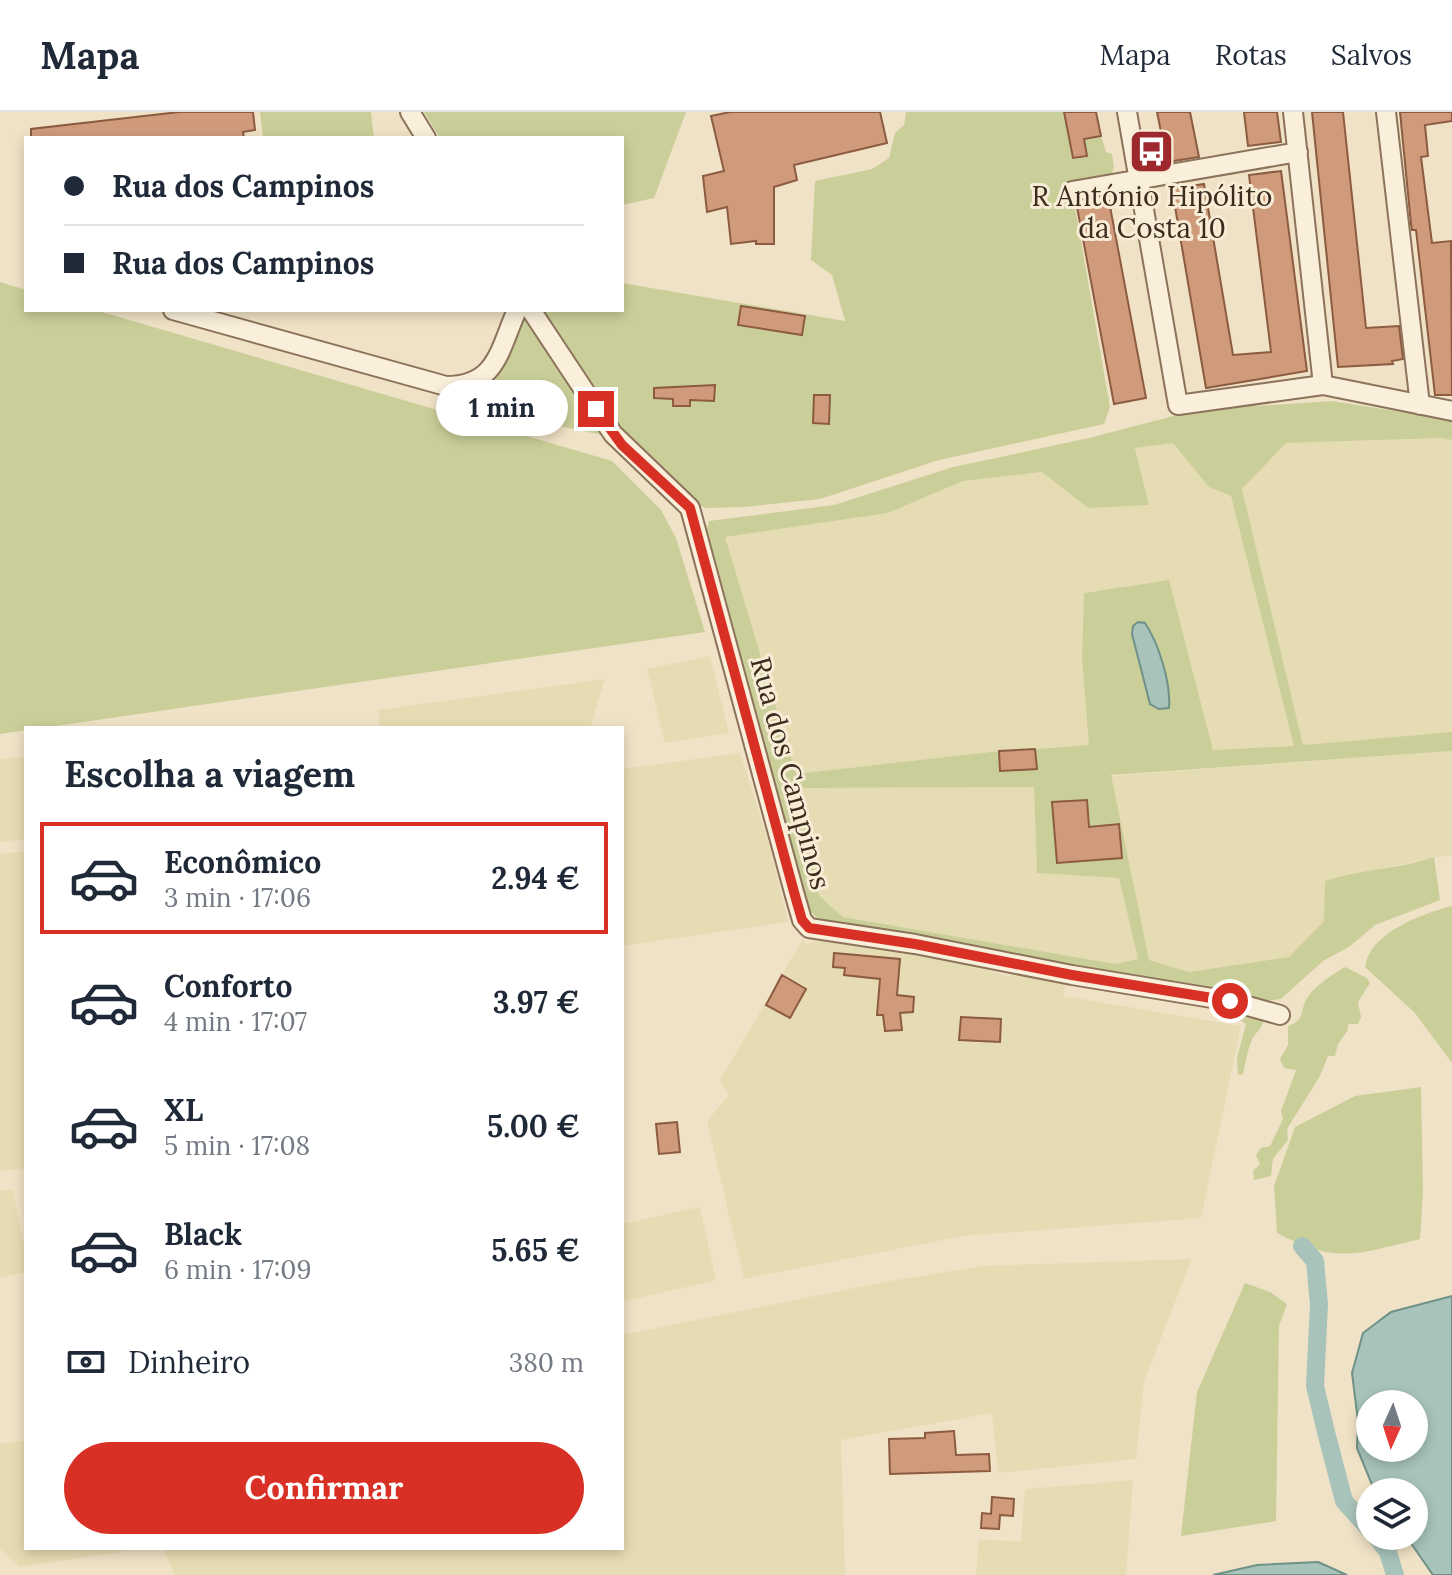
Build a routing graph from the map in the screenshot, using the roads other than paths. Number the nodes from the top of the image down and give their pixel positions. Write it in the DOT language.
graph roads {
  1 [pos="410,112"];
  2 [pos="1127,112"];
  3 [pos="1293,112"];
  4 [pos="1386,112"];
  5 [pos="425,136"];
  6 [pos="1298,152"];
  7 [pos="1139,179"];
  8 [pos="1072,191"];
  9 [pos="180,312"];
  10 [pos="516,312"];
  11 [pos="532,312"];
  12 [pos="1323,385"];
  13 [pos="1420,405"];
  14 [pos="1452,411"];
  15 [pos="1280,1015"];
  1 -- 5 [label="street"];
  2 -- 7 [label="street"];
  3 -- 6 [label="street"];
  4 -- 13 [label="street"];
  6 -- 7 [label="street"];
  6 -- 12 [label="street"];
  7 -- 8 [label="street"];
  7 -- 12 [label="street"];
  9 -- 10 [label="street"];
  11 -- 15 [label="street, Rua dos Campinos"];
  12 -- 13 [label="street"];
  13 -- 14 [label="street"];
}
